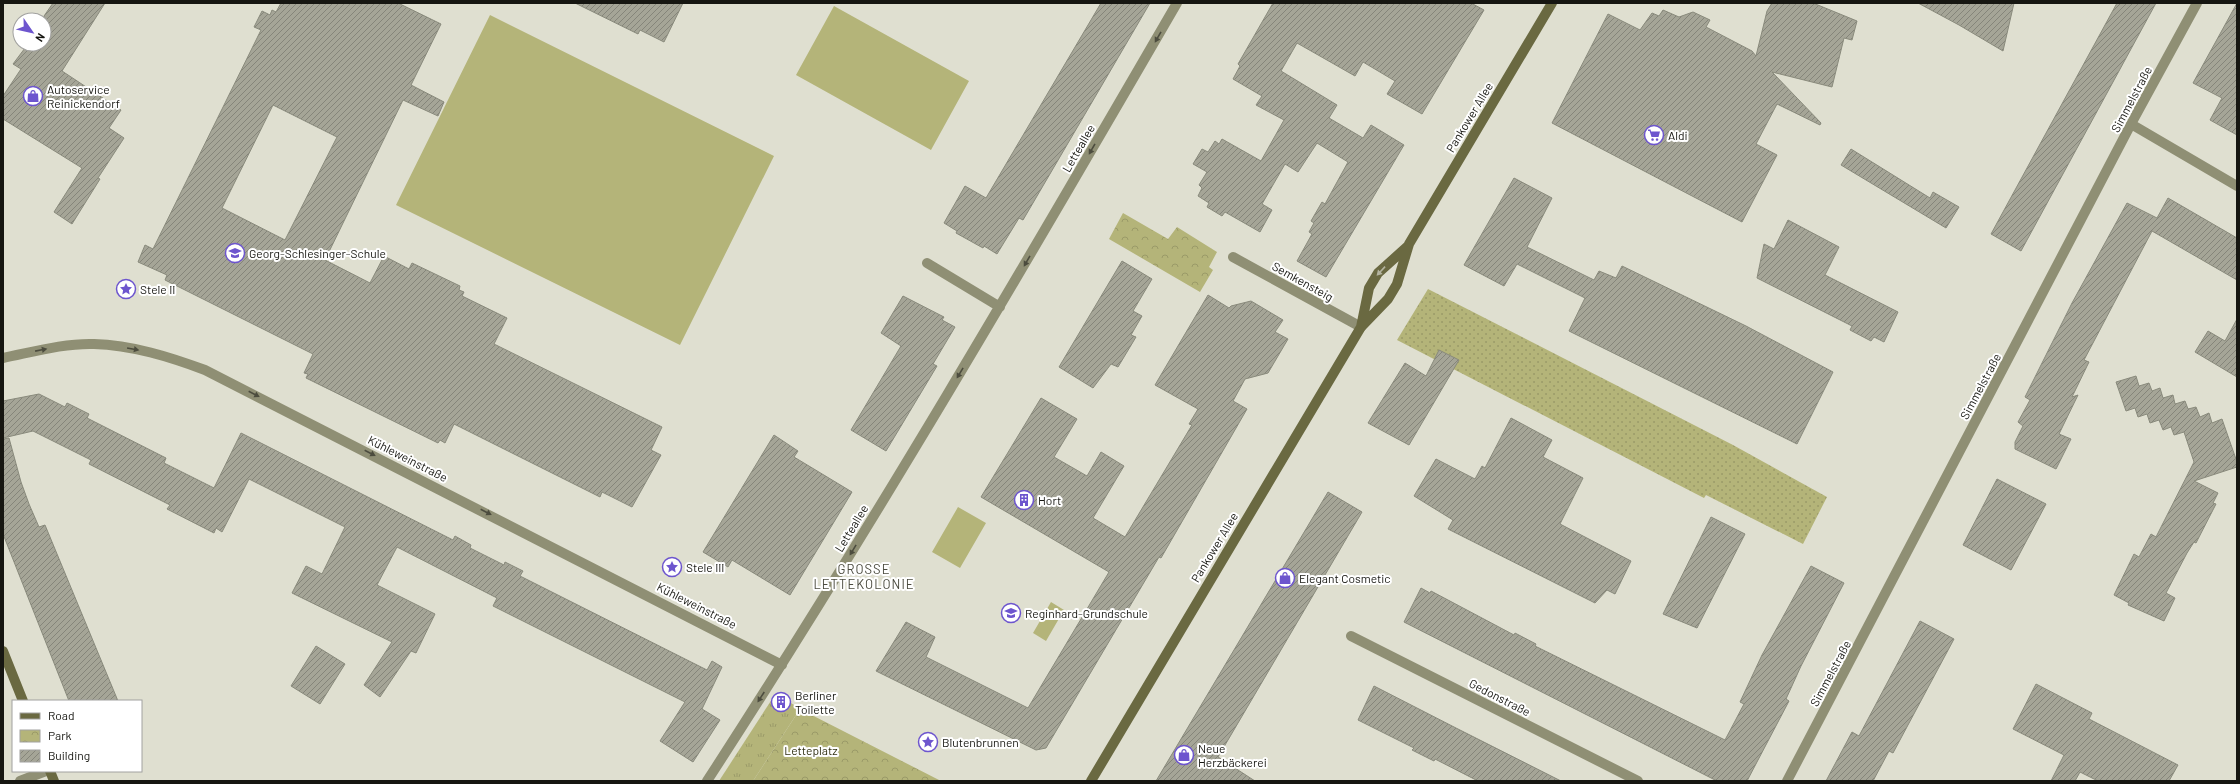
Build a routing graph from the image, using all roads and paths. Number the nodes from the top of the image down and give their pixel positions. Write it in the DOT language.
graph roads {
  1 [pos="1178,3"];
  2 [pos="1552,3"];
  3 [pos="2197,3"];
  4 [pos="2132,124"];
  5 [pos="2237,186"];
  6 [pos="1409,244"];
  7 [pos="1233,257"];
  8 [pos="927,263"];
  9 [pos="1000,307"];
  10 [pos="1361,328"];
  11 [pos="3,358"];
  12 [pos="1352,636"];
  13 [pos="3,651"];
  14 [pos="782,665"];
  15 [pos="23,700"];
  16 [pos="43,772"];
  17 [pos="20,781"];
  18 [pos="707,781"];
  19 [pos="1091,781"];
  20 [pos="1638,781"];
  21 [pos="1787,781"];
  1 -- 9 [label="street, Letteallee, one-way"];
  2 -- 6 [label="street, Pankower Allee"];
  3 -- 4 [label="street, Simmelstraße"];
  4 -- 5 [label="street"];
  4 -- 21 [label="street, Simmelstraße"];
  6 -- 10 [label="street, Pankower Allee"];
  6 -- 10 [label="street, Pankower Allee, one-way"];
  7 -- 10 [label="street, Semkensteig"];
  8 -- 9 [label="street"];
  9 -- 14 [label="street, Letteallee, one-way"];
  10 -- 19 [label="street, Pankower Allee"];
  11 -- 14 [label="street, Kühleweinstraße, one-way"];
  12 -- 20 [label="street, Gedonstraße"];
  13 -- 15 [label="street"];
  14 -- 18 [label="street, Letteallee, one-way"];
  16 -- 17 [label="street"];
}
